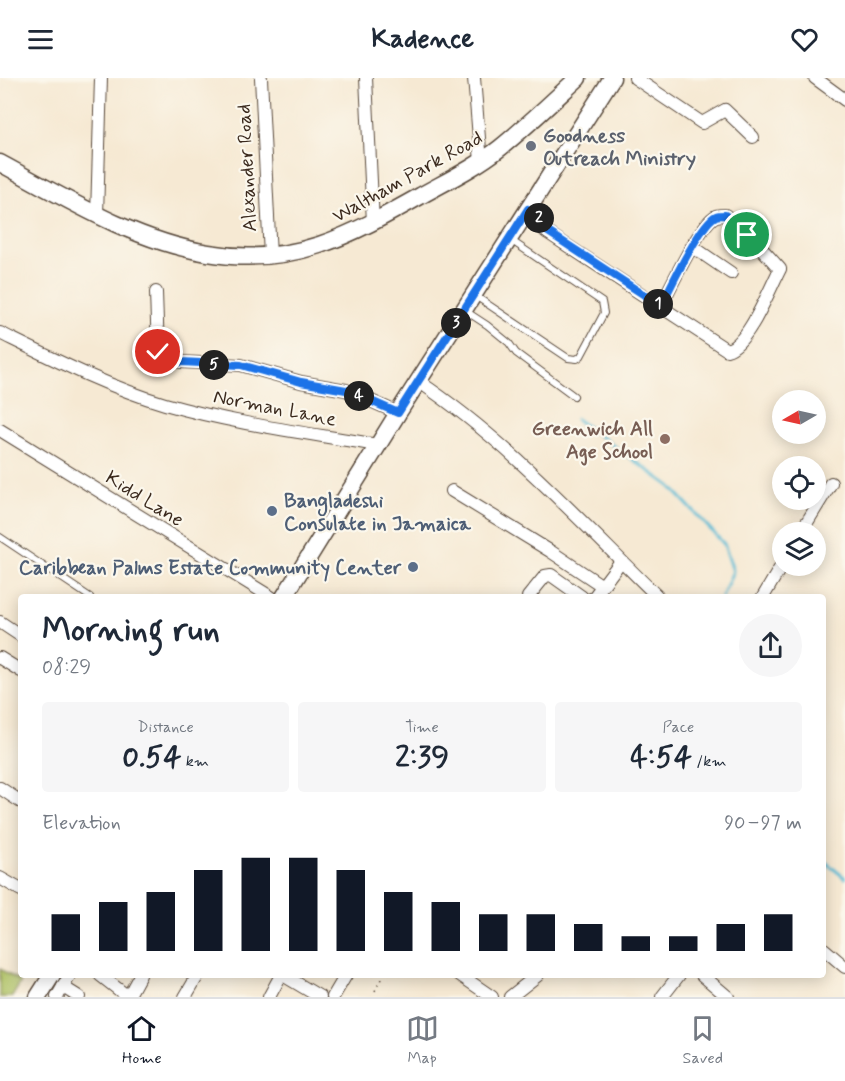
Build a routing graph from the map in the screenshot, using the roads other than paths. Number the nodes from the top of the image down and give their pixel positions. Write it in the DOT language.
graph roads {
  1 [pos="101,78"];
  2 [pos="261,78"];
  3 [pos="366,78"];
  4 [pos="474,78"];
  5 [pos="578,78"];
  6 [pos="612,78"];
  7 [pos="635,78"];
  8 [pos="815,78"];
  9 [pos="845,100"];
  10 [pos="753,137"];
  11 [pos="481,162"];
  12 [pos="0,163"];
  13 [pos="528,209"];
  14 [pos="97,215"];
  15 [pos="373,223"];
  16 [pos="509,239"];
  17 [pos="693,248"];
  18 [pos="270,256"];
  19 [pos="731,273"];
  20 [pos="156,292"];
  21 [pos="473,295"];
  22 [pos="661,306"];
  23 [pos="464,310"];
  24 [pos="0,333"];
  25 [pos="418,381"];
  26 [pos="574,396"];
  27 [pos="398,413"];
  28 [pos="0,430"];
  29 [pos="377,446"];
  30 [pos="831,483"];
  31 [pos="452,491"];
  32 [pos="807,522"];
  33 [pos="0,537"];
  34 [pos="621,561"];
  35 [pos="775,576"];
  36 [pos="601,585"];
  37 [pos="86,594"];
  38 [pos="265,594"];
  39 [pos="286,594"];
  40 [pos="530,594"];
  41 [pos="578,594"];
  42 [pos="596,594"];
  43 [pos="655,594"];
  44 [pos="765,594"];
  45 [pos="0,622"];
  46 [pos="18,634"];
  47 [pos="0,658"];
  48 [pos="18,668"];
  49 [pos="0,788"];
  50 [pos="18,800"];
  51 [pos="0,878"];
  52 [pos="18,888"];
  53 [pos="826,951"];
  54 [pos="845,967"];
  55 [pos="138,978"];
  56 [pos="196,978"];
  57 [pos="280,978"];
  58 [pos="286,978"];
  59 [pos="344,978"];
  60 [pos="464,978"];
  61 [pos="534,978"];
  62 [pos="677,978"];
  63 [pos="706,978"];
  64 [pos="116,980"];
  65 [pos="57,986"];
  66 [pos="307,994"];
  67 [pos="38,997"];
  68 [pos="79,997"];
  69 [pos="128,997"];
  70 [pos="185,997"];
  71 [pos="269,997"];
  72 [pos="320,997"];
  73 [pos="333,997"];
  74 [pos="492,997"];
  75 [pos="510,997"];
  76 [pos="662,997"];
  77 [pos="728,997"];
  1 -- 14 [label="street"];
  2 -- 18 [label="street, Alexander Road"];
  3 -- 15 [label="street"];
  4 -- 11 [label="street"];
  5 -- 11 [label="main road, Waltham Park Road"];
  6 -- 13 [label="main road"];
  7 -- 10 [label="street"];
  8 -- 9 [label="street"];
  11 -- 15 [label="main road, Waltham Park Road"];
  12 -- 14 [label="main road, Waltham Park Road"];
  13 -- 16 [label="main road"];
  13 -- 22 [label="street"];
  14 -- 18 [label="main road, Waltham Park Road"];
  15 -- 18 [label="main road, Waltham Park Road"];
  16 -- 21 [label="main road"];
  16 -- 21 [label="lane"];
  17 -- 19 [label="street"];
  17 -- 22 [label="street"];
  17 -- 22 [label="street"];
  20 -- 27 [label="street"];
  21 -- 23 [label="main road"];
  23 -- 25 [label="main road"];
  23 -- 26 [label="lane"];
  24 -- 29 [label="street, Norman Lane"];
  25 -- 27 [label="main road"];
  25 -- 34 [label="street"];
  27 -- 29 [label="main road"];
  28 -- 38 [label="street, Kidd Lane"];
  29 -- 39 [label="main road"];
  30 -- 32 [label="street"];
  31 -- 36 [label="street"];
  33 -- 37 [label="lane"];
  34 -- 36 [label="street"];
  34 -- 43 [label="street"];
  35 -- 44 [label="street"];
  36 -- 42 [label="street"];
  40 -- 41 [label="street"];
  45 -- 46 [label="street"];
  47 -- 48 [label="street"];
  49 -- 50 [label="street"];
  51 -- 52 [label="street"];
  53 -- 54 [label="street"];
  55 -- 69 [label="street"];
  56 -- 70 [label="street"];
  57 -- 71 [label="street"];
  58 -- 66 [label="street"];
  59 -- 73 [label="street"];
  60 -- 74 [label="street"];
  61 -- 75 [label="street"];
  62 -- 76 [label="street"];
  63 -- 77 [label="street"];
  64 -- 69 [label="street"];
  65 -- 67 [label="main road"];
  65 -- 68 [label="street"];
  66 -- 72 [label="street"];
}
